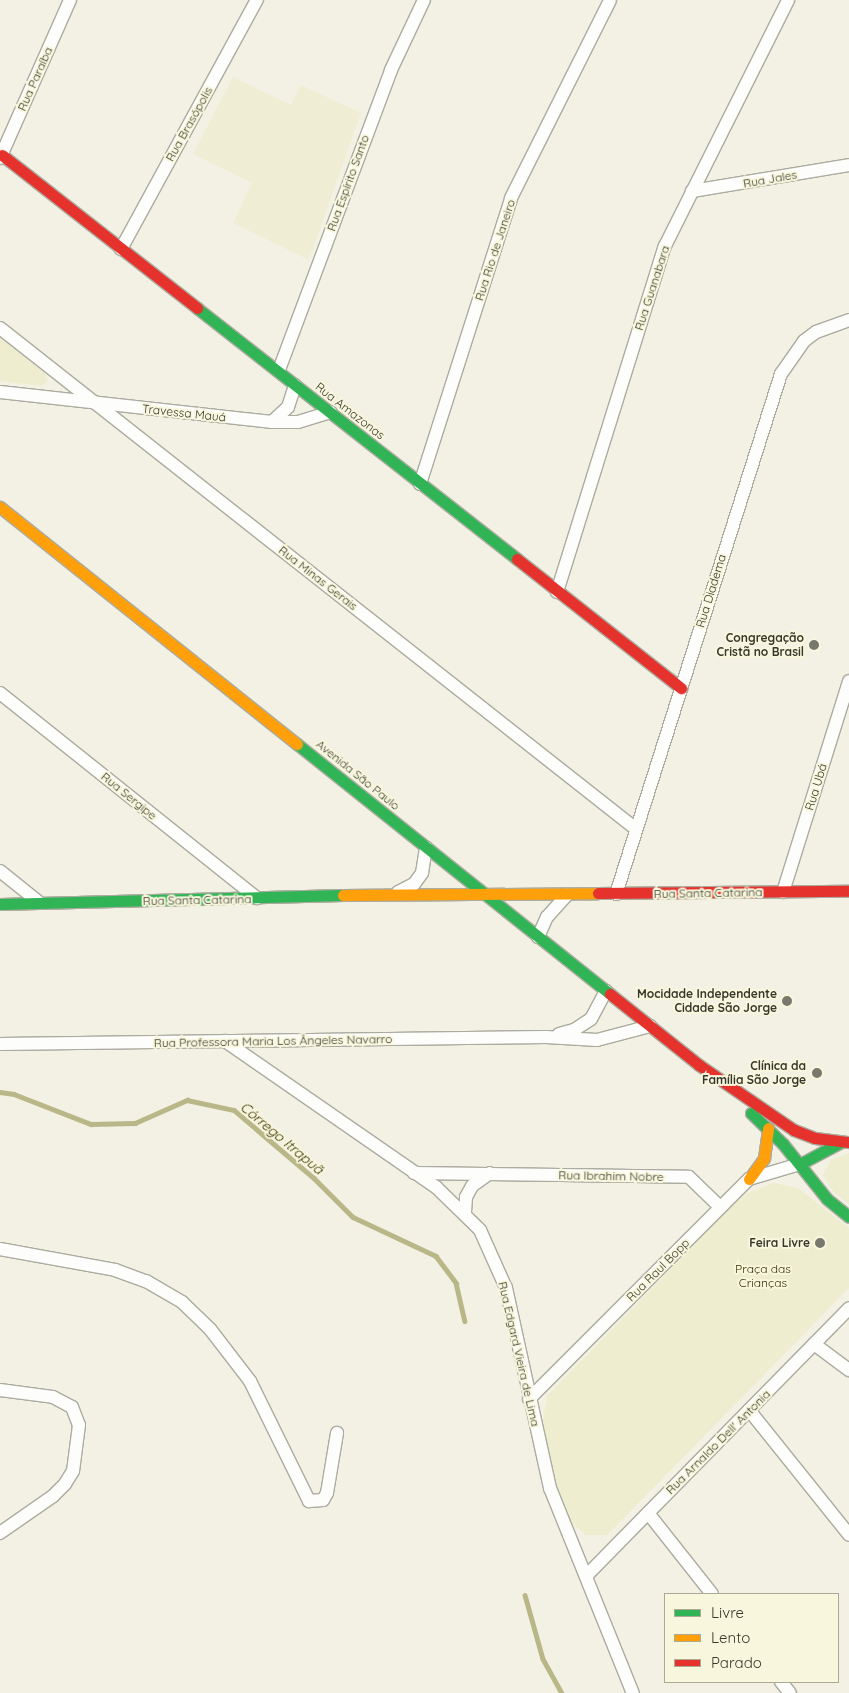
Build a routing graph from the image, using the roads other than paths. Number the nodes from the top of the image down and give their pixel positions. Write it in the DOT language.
graph roads {
  1 [pos="70,0"];
  2 [pos="257,0"];
  3 [pos="424,0"];
  4 [pos="610,0"];
  5 [pos="788,0"];
  6 [pos="1,157"];
  7 [pos="849,165"];
  8 [pos="692,191"];
  9 [pos="121,249"];
  10 [pos="848,324"];
  11 [pos="0,328"];
  12 [pos="279,370"];
  13 [pos="295,385"];
  14 [pos="0,392"];
  15 [pos="95,404"];
  16 [pos="330,412"];
  17 [pos="272,422"];
  18 [pos="420,484"];
  19 [pos="0,507"];
  20 [pos="557,592"];
  21 [pos="849,681"];
  22 [pos="681,688"];
  23 [pos="0,693"];
  24 [pos="636,830"];
  25 [pos="426,847"];
  26 [pos="0,871"];
  27 [pos="849,891"];
  28 [pos="783,892"];
  29 [pos="394,894"];
  30 [pos="484,894"];
  31 [pos="616,894"];
  32 [pos="567,895"];
  33 [pos="257,898"];
  34 [pos="40,903"];
  35 [pos="0,904"];
  36 [pos="538,937"];
  37 [pos="606,991"];
  38 [pos="650,1026"];
  39 [pos="546,1037"];
  40 [pos="225,1041"];
  41 [pos="0,1044"];
  42 [pos="699,1065"];
  43 [pos="768,1128"];
  44 [pos="846,1142"];
  45 [pos="800,1164"];
  46 [pos="414,1173"];
  47 [pos="490,1173"];
  48 [pos="749,1179"];
  49 [pos="720,1207"];
  50 [pos="464,1212"];
  51 [pos="849,1216"];
  52 [pos="0,1249"];
  53 [pos="849,1308"];
  54 [pos="814,1344"];
  55 [pos="849,1370"];
  56 [pos="0,1390"];
  57 [pos="529,1399"];
  58 [pos="749,1410"];
  59 [pos="337,1433"];
  60 [pos="648,1513"];
  61 [pos="0,1532"];
  62 [pos="849,1536"];
  63 [pos="587,1575"];
  64 [pos="711,1593"];
  65 [pos="782,1683"];
  66 [pos="632,1693"];
  67 [pos="790,1693"];
  1 -- 6 [label="street, Rua Paraíba"];
  2 -- 9 [label="street, Rua Brasópolis"];
  3 -- 12 [label="street, Rua Espírito Santo"];
  4 -- 18 [label="street, Rua Rio de Janeiro"];
  5 -- 8 [label="street, Rua Guanabara"];
  6 -- 9 [label="street, Rua Amazonas"];
  7 -- 8 [label="street, Rua Jales"];
  8 -- 20 [label="street, Rua Guanabara"];
  9 -- 12 [label="street, Rua Amazonas"];
  10 -- 22 [label="street, Rua Diadema"];
  11 -- 15 [label="street, Rua Minas Gerais"];
  12 -- 13 [label="street, Rua Amazonas"];
  13 -- 16 [label="street, Rua Amazonas"];
  13 -- 17 [label="street"];
  14 -- 15 [label="street, Travessa Mauá"];
  15 -- 17 [label="street, Travessa Mauá"];
  15 -- 24 [label="street, Rua Minas Gerais"];
  16 -- 17 [label="street, Travessa Mauá"];
  16 -- 18 [label="street, Rua Amazonas"];
  18 -- 20 [label="street, Rua Amazonas"];
  19 -- 25 [label="street, Avenida São Paulo"];
  20 -- 22 [label="street, Rua Amazonas"];
  21 -- 28 [label="street, Rua Ubá"];
  22 -- 24 [label="street, Rua Diadema"];
  23 -- 33 [label="street, Rua Sergipe"];
  24 -- 31 [label="street, Rua Diadema"];
  25 -- 29 [label="street, Rua Santa Catarina"];
  25 -- 30 [label="street, Avenida São Paulo"];
  26 -- 34 [label="street"];
  27 -- 28 [label="street, Rua Santa Catarina"];
  28 -- 31 [label="street, Rua Santa Catarina"];
  29 -- 30 [label="street, Rua Santa Catarina"];
  29 -- 33 [label="street, Rua Santa Catarina"];
  30 -- 32 [label="street, Rua Santa Catarina"];
  30 -- 36 [label="street, Avenida São Paulo"];
  31 -- 32 [label="street, Rua Santa Catarina"];
  32 -- 36 [label="street"];
  33 -- 34 [label="street, Rua Santa Catarina"];
  34 -- 35 [label="street, Rua Santa Catarina"];
  36 -- 37 [label="street, Avenida São Paulo"];
  37 -- 38 [label="street, Avenida São Paulo"];
  37 -- 39 [label="street, Rua Professora Maria Los Ângeles Navarro"];
  38 -- 39 [label="street, Rua Professora Maria Los Ângeles Navarro"];
  38 -- 42 [label="street, Avenida São Paulo"];
  39 -- 40 [label="street, Rua Professora Maria Los Ângeles Navarro"];
  40 -- 41 [label="street, Rua Professora Maria Los Ângeles Navarro"];
  40 -- 46 [label="street, Rua Edgard Vieira de Lima"];
  42 -- 43 [label="street, Avenida São Paulo"];
  42 -- 44 [label="street, Avenida São Paulo"];
  43 -- 45 [label="street, Avenida São Paulo"];
  43 -- 48 [label="street"];
  44 -- 45 [label="street"];
  45 -- 48 [label="street, Rua Raul Bopp"];
  45 -- 51 [label="street, Avenida São Paulo"];
  46 -- 47 [label="street, Rua Ibrahim Nobre"];
  46 -- 50 [label="street, Rua Edgard Vieira de Lima"];
  47 -- 49 [label="street, Rua Ibrahim Nobre"];
  47 -- 50 [label="street"];
  48 -- 49 [label="street, Rua Raul Bopp"];
  49 -- 57 [label="street, Rua Raul Bopp"];
  50 -- 57 [label="street, Rua Edgard Vieira de Lima"];
  52 -- 59 [label="street"];
  53 -- 54 [label="street, Rua Arnaldo Dell' Antonia"];
  54 -- 55 [label="street"];
  54 -- 58 [label="street, Rua Arnaldo Dell' Antonia"];
  56 -- 61 [label="street"];
  57 -- 63 [label="street, Rua Edgard Vieira de Lima"];
  58 -- 60 [label="street, Rua Arnaldo Dell' Antonia"];
  58 -- 62 [label="street"];
  60 -- 63 [label="street, Rua Arnaldo Dell' Antonia"];
  60 -- 64 [label="street"];
  63 -- 66 [label="street, Rua Edgard Vieira de Lima"];
  65 -- 67 [label="street"];
}
